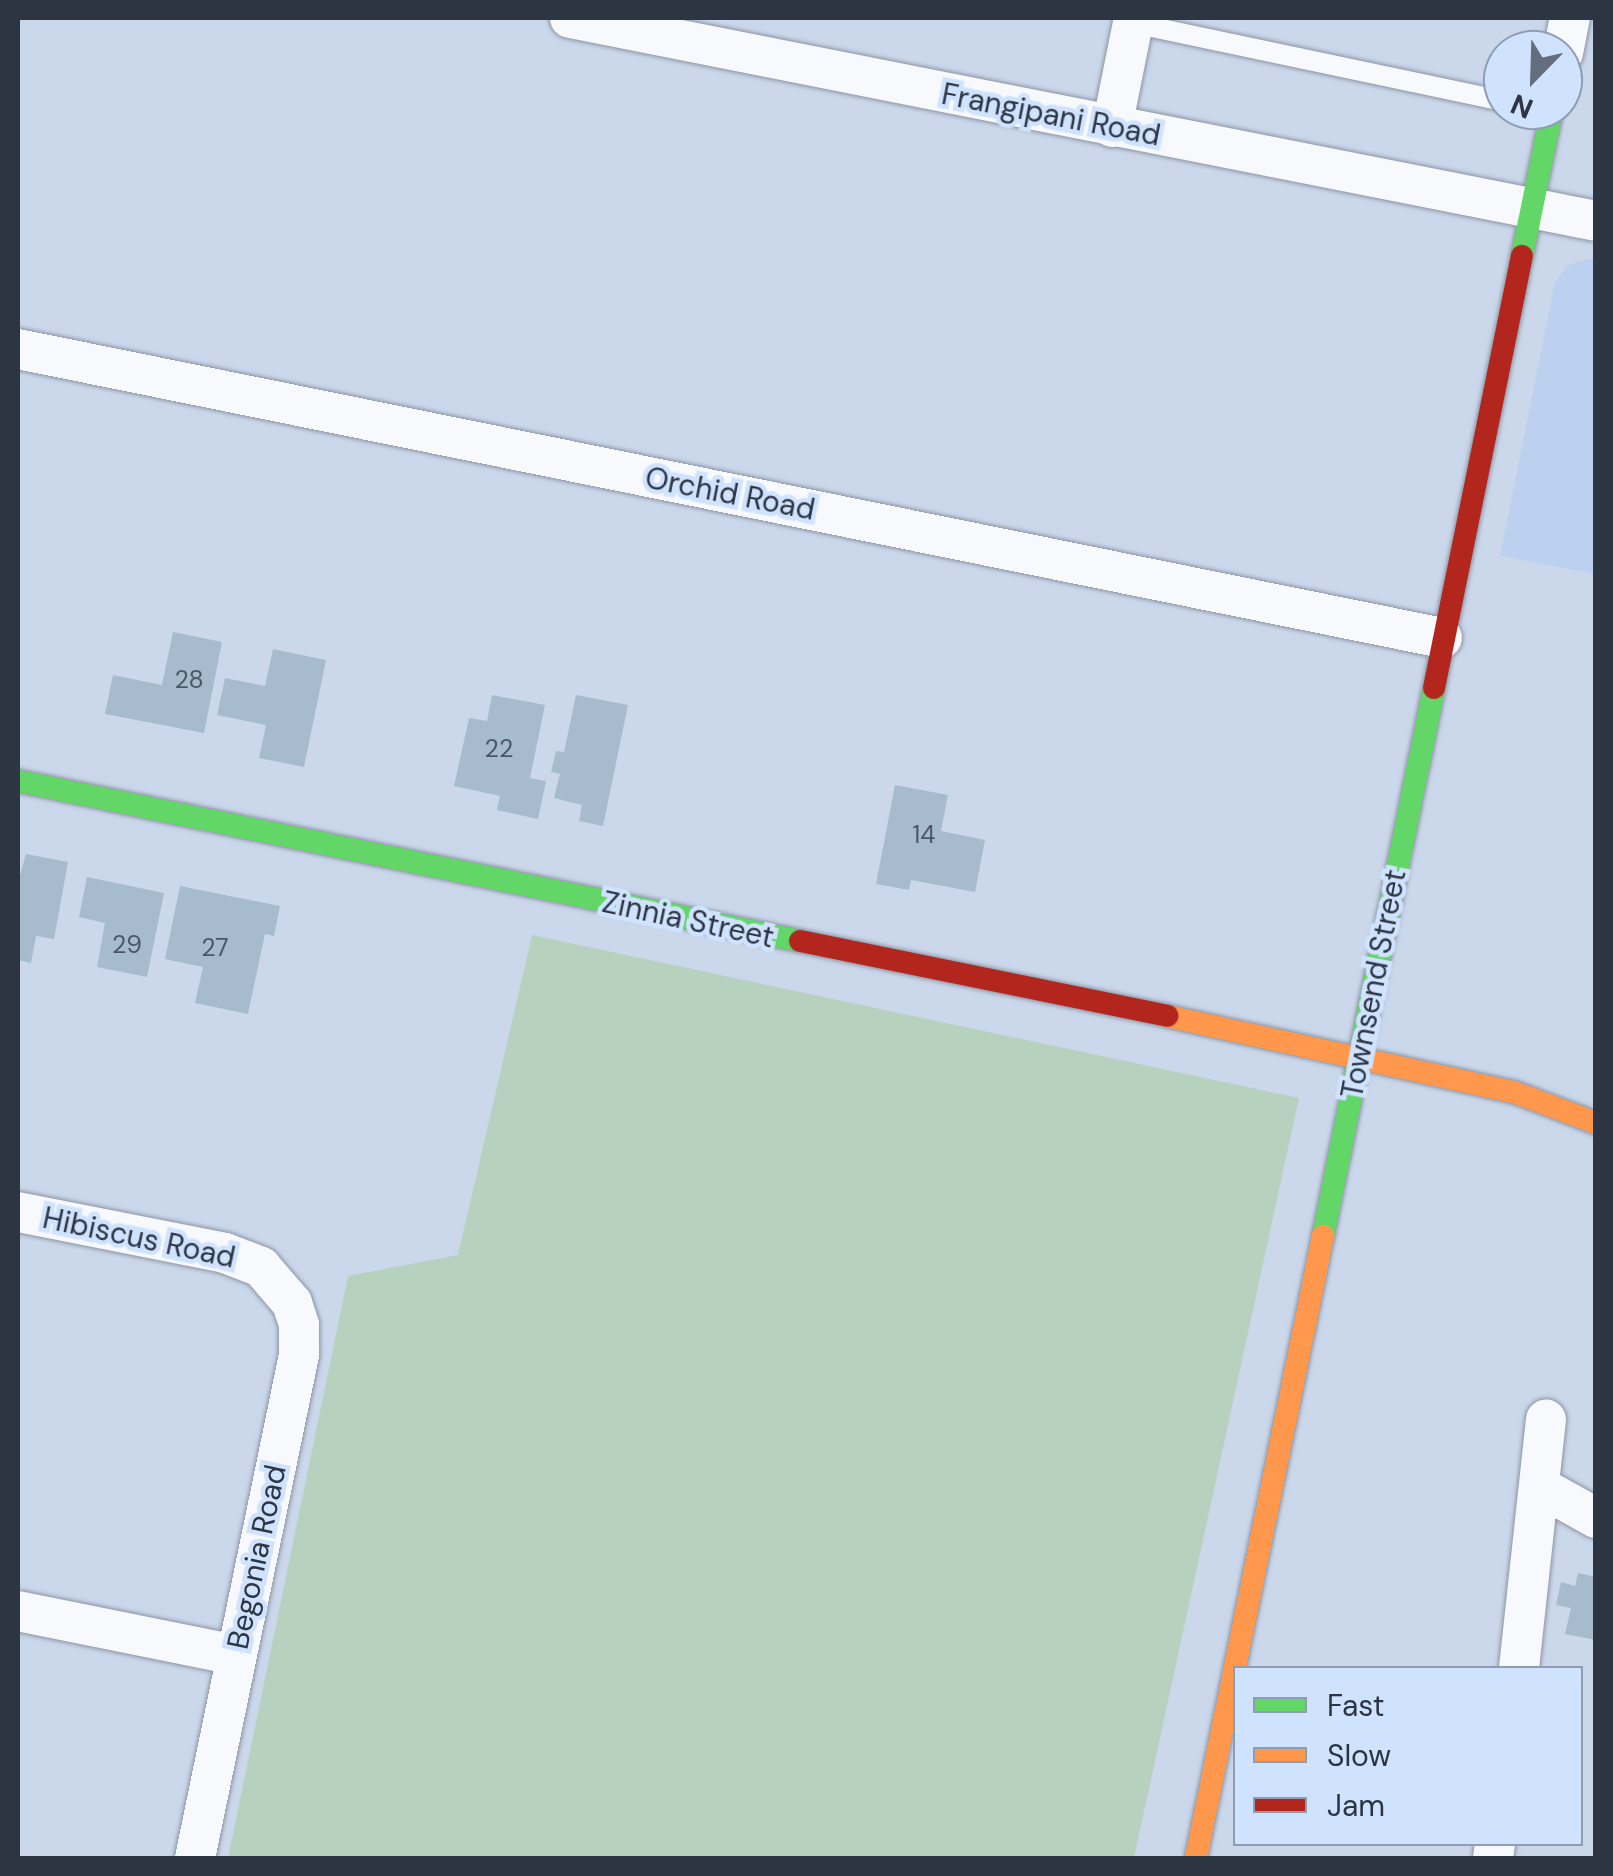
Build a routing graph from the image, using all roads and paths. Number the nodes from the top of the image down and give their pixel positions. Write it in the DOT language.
graph roads {
  1 [pos="570,18"];
  2 [pos="1134,20"];
  3 [pos="1483,97"];
  4 [pos="1112,127"];
  5 [pos="1547,130"];
  6 [pos="1533,213"];
  7 [pos="1596,221"];
  8 [pos="18,349"];
  9 [pos="1442,638"];
  10 [pos="18,781"];
  11 [pos="1358,1059"];
  12 [pos="1596,1122"];
  13 [pos="18,1212"];
  14 [pos="261,1267"];
  15 [pos="1546,1419"];
  16 [pos="1544,1488"];
  17 [pos="1596,1518"];
  18 [pos="18,1610"];
  19 [pos="237,1656"];
  20 [pos="1235,1666"];
  21 [pos="1519,1666"];
  22 [pos="1233,1676"];
  23 [pos="195,1858"];
  24 [pos="1196,1858"];
  1 -- 4 [label="street, Frangipani Road"];
  2 -- 3 [label="lane"];
  2 -- 4 [label="street"];
  4 -- 6 [label="street, Frangipani Road"];
  5 -- 6 [label="street, Townsend Street"];
  6 -- 7 [label="street, Frangipani Road"];
  6 -- 9 [label="street, Townsend Street"];
  8 -- 9 [label="street, Orchid Road"];
  9 -- 11 [label="street, Townsend Street"];
  10 -- 11 [label="street, Zinnia Street"];
  11 -- 12 [label="street, Zinnia Street"];
  11 -- 20 [label="street, Townsend Street"];
  13 -- 14 [label="street, Hibiscus Road"];
  14 -- 19 [label="street, Begonia Road"];
  15 -- 16 [label="street"];
  16 -- 17 [label="street"];
  16 -- 21 [label="street"];
  18 -- 19 [label="street"];
  19 -- 23 [label="street, Begonia Road"];
  22 -- 24 [label="street, Townsend Street"];
}
